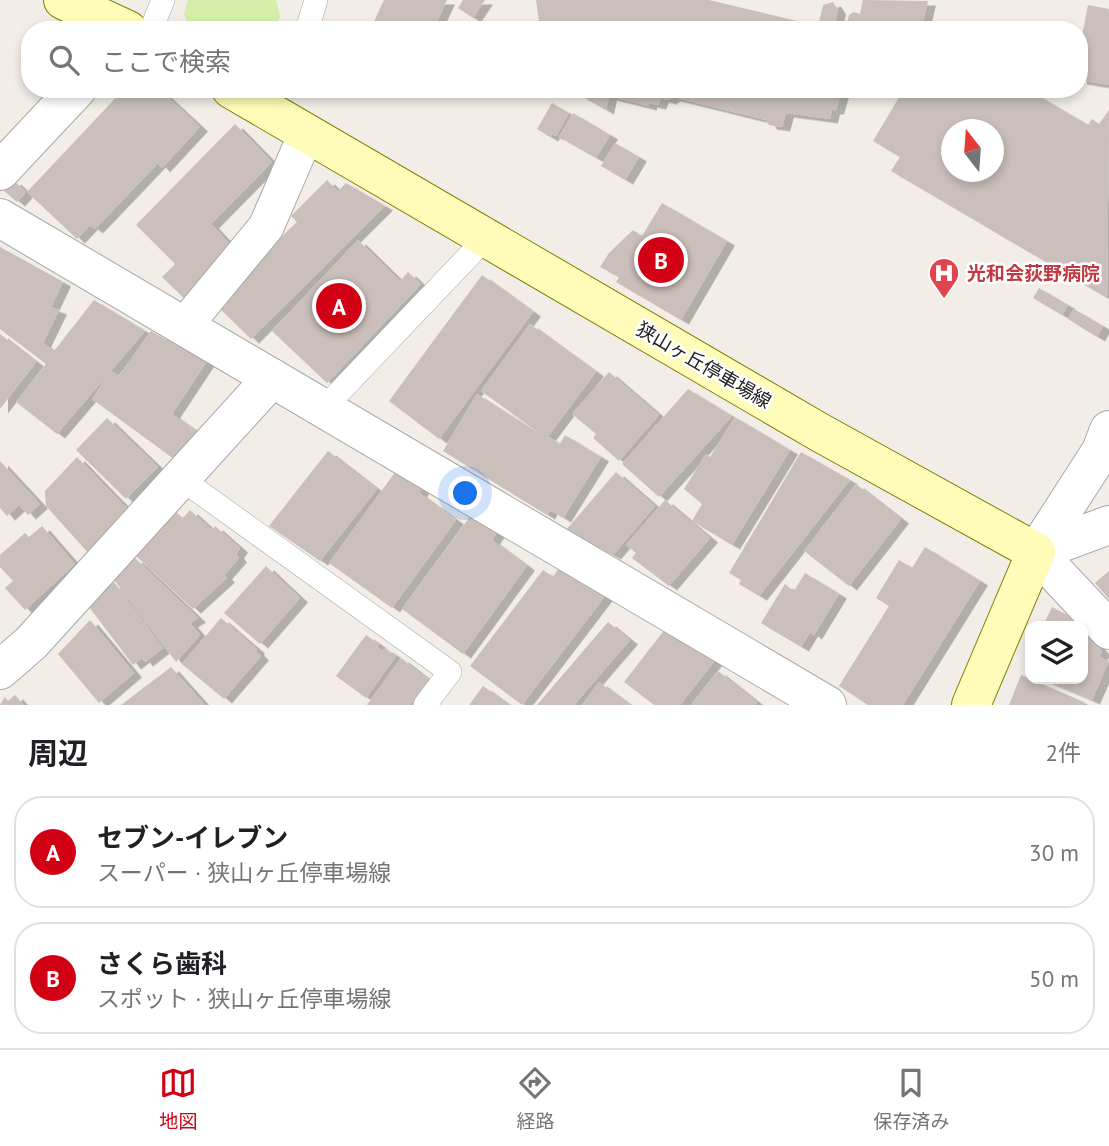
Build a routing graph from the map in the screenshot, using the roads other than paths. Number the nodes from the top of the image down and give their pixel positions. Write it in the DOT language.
graph roads {
  1 [pos="63,0"];
  2 [pos="163,0"];
  3 [pos="316,0"];
  4 [pos="108,21"];
  5 [pos="154,21"];
  6 [pos="310,21"];
  7 [pos="69,98"];
  8 [pos="272,99"];
  9 [pos="307,132"];
  10 [pos="0,171"];
  11 [pos="0,218"];
  12 [pos="486,238"];
  13 [pos="185,325"];
  14 [pos="272,378"];
  15 [pos="325,407"];
  16 [pos="1109,430"];
  17 [pos="180,478"];
  18 [pos="1109,524"];
  19 [pos="1037,552"];
  20 [pos="1109,630"];
  21 [pos="0,670"];
  22 [pos="425,705"];
  23 [pos="827,705"];
  24 [pos="971,705"];
  1 -- 4 [label="main road"];
  2 -- 5 [label="lane"];
  3 -- 6 [label="lane"];
  7 -- 10 [label="street"];
  8 -- 9 [label="main road, 狭山ヶ丘停車場線"];
  9 -- 12 [label="main road, 狭山ヶ丘停車場線"];
  9 -- 13 [label="street"];
  11 -- 13 [label="street"];
  12 -- 15 [label="lane"];
  12 -- 19 [label="main road, 狭山ヶ丘停車場線"];
  13 -- 14 [label="street"];
  14 -- 15 [label="street"];
  14 -- 17 [label="street"];
  15 -- 23 [label="street"];
  16 -- 19 [label="street"];
  17 -- 21 [label="street"];
  17 -- 22 [label="lane"];
  18 -- 19 [label="street"];
  19 -- 20 [label="street"];
  19 -- 24 [label="main road"];
}
